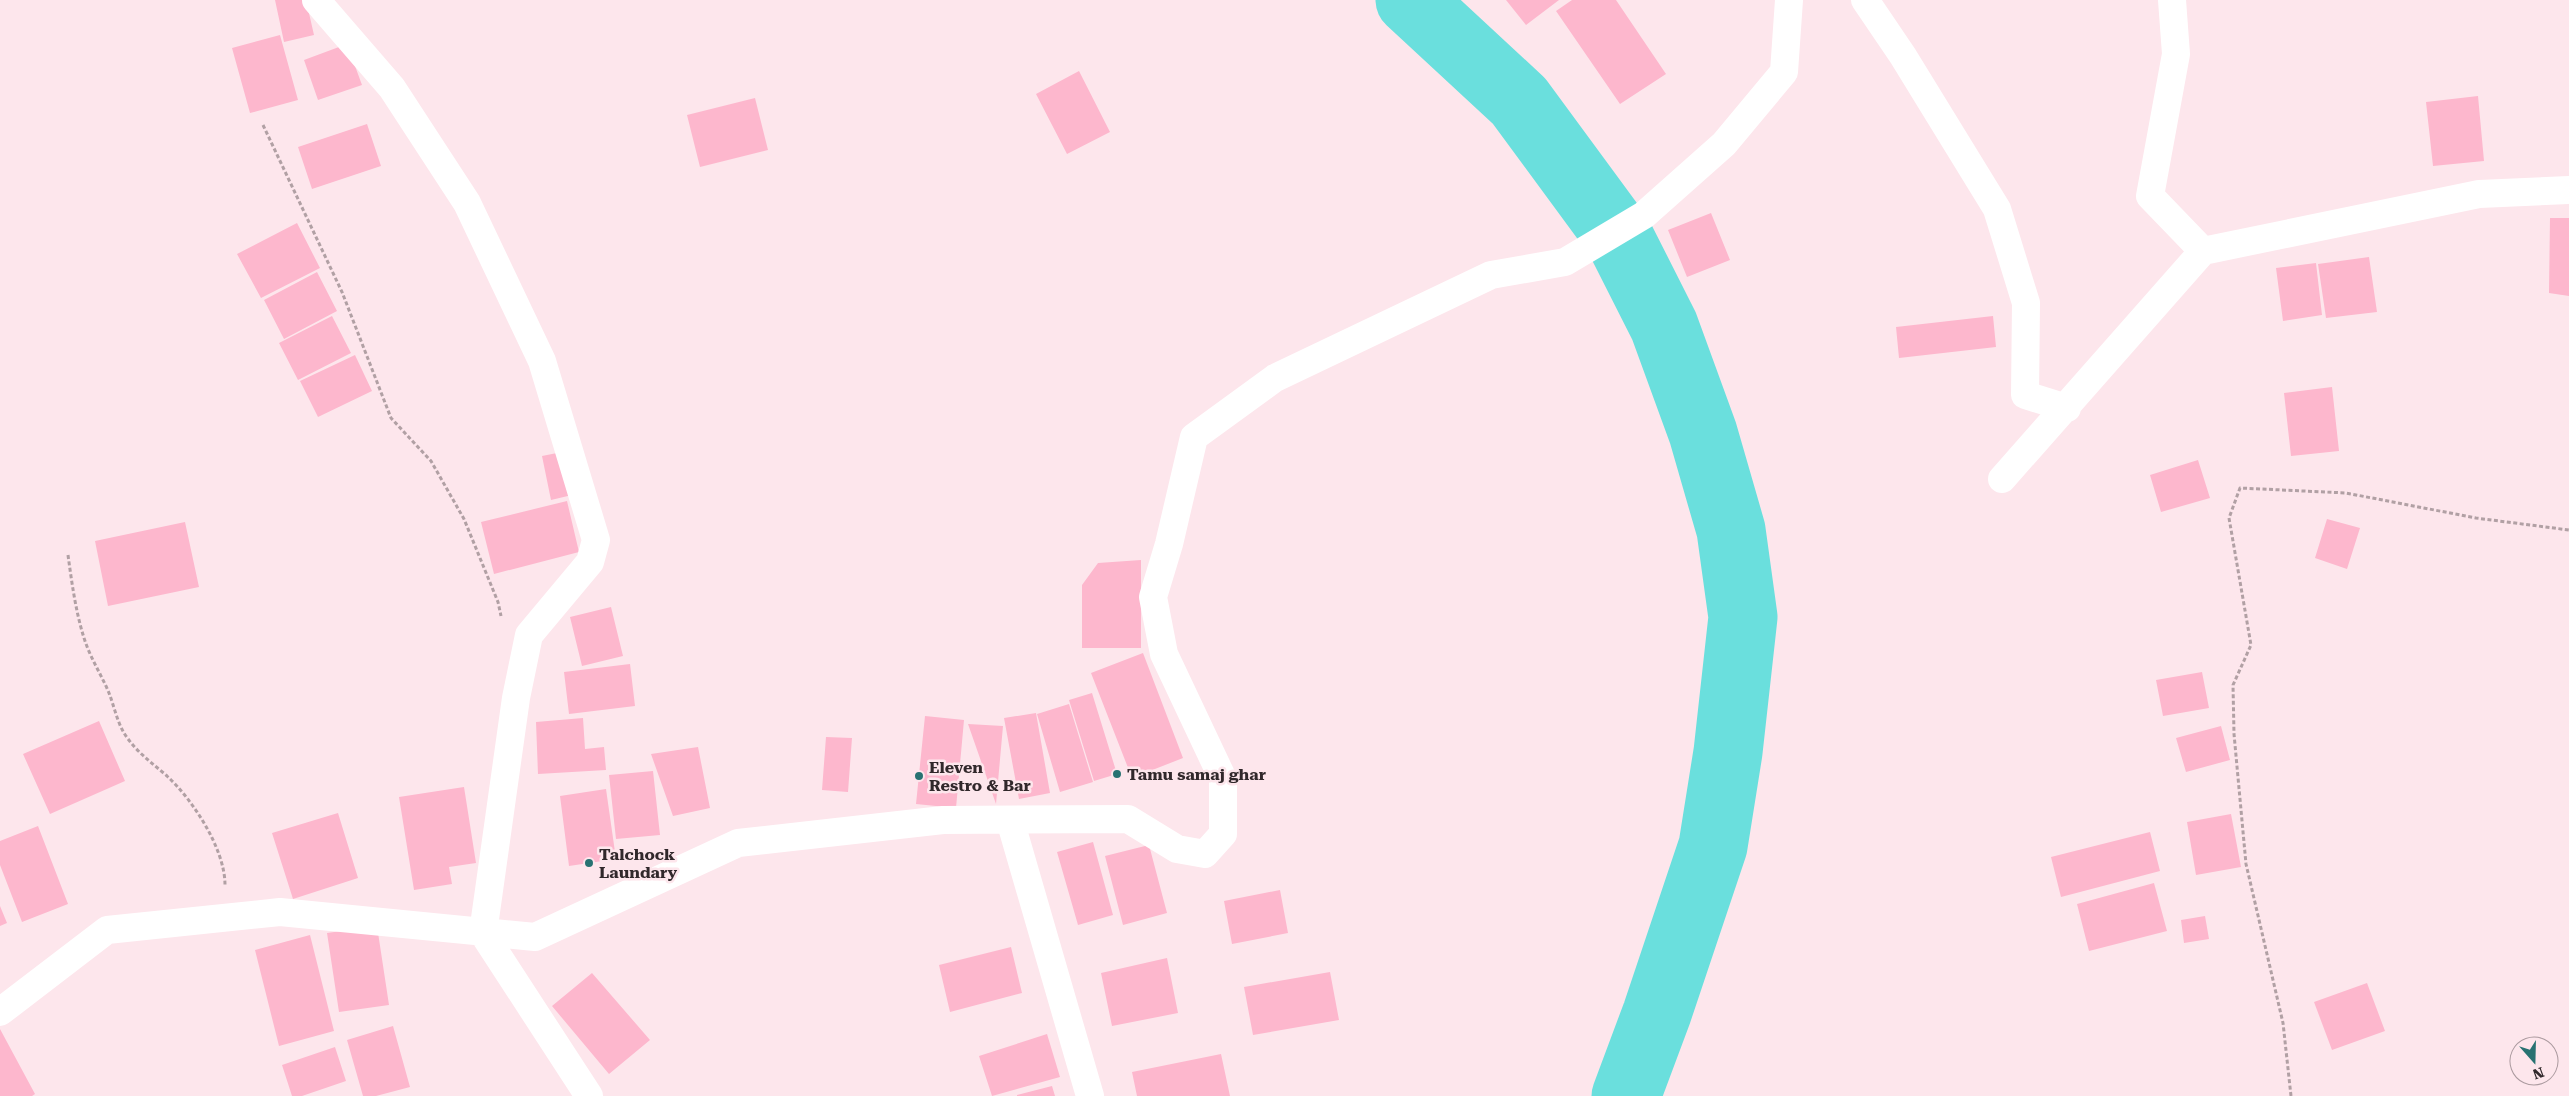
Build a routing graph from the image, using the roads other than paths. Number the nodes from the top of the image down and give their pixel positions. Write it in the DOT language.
graph roads {
  1 [pos="316,0"];
  2 [pos="1788,0"];
  3 [pos="1865,0"];
  4 [pos="2172,0"];
  5 [pos="2569,190"];
  6 [pos="2203,251"];
  7 [pos="2067,408"];
  8 [pos="2002,479"];
  9 [pos="1010,820"];
  10 [pos="483,933"];
  11 [pos="0,1012"];
  12 [pos="589,1096"];
  13 [pos="1090,1096"];
  1 -- 10 [label="street"];
  2 -- 9 [label="street"];
  3 -- 7 [label="street"];
  4 -- 6 [label="street"];
  5 -- 6 [label="street"];
  6 -- 7 [label="street"];
  7 -- 8 [label="street"];
  9 -- 10 [label="street"];
  9 -- 13 [label="street"];
  10 -- 11 [label="street"];
  10 -- 12 [label="street"];
}
